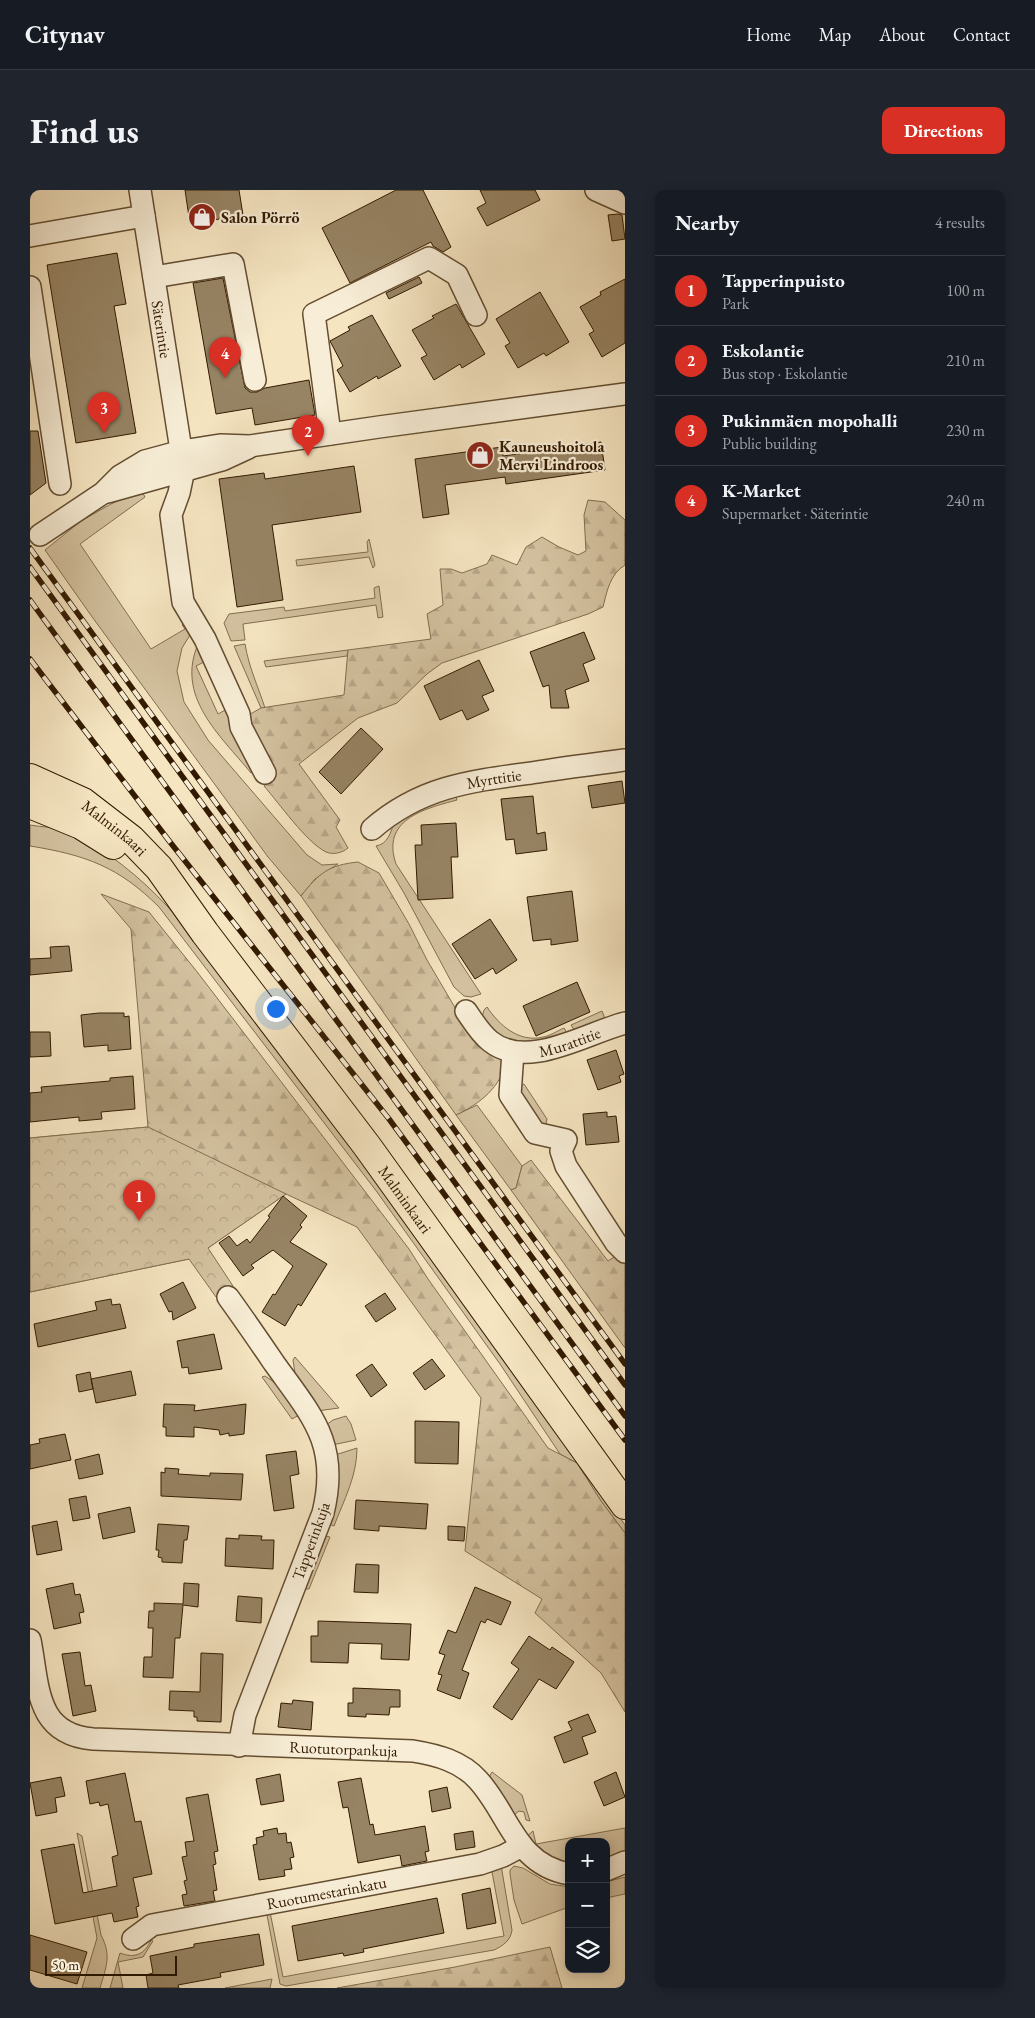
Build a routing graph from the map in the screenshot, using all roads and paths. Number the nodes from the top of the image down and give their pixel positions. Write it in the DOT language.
graph roads {
  1 [pos="140,190"];
  2 [pos="596,190"];
  3 [pos="625,203"];
  4 [pos="144,216"];
  5 [pos="30,236"];
  6 [pos="154,277"];
  7 [pos="30,287"];
  8 [pos="476,315"];
  9 [pos="255,380"];
  10 [pos="625,394"];
  11 [pos="330,434"];
  12 [pos="183,460"];
  13 [pos="60,484"];
  14 [pos="40,535"];
  15 [pos="625,760"];
  16 [pos="265,773"];
  17 [pos="30,778"];
  18 [pos="30,804"];
  19 [pos="372,829"];
  20 [pos="180,899"];
  21 [pos="466,1011"];
  22 [pos="625,1023"];
  23 [pos="513,1052"];
  24 [pos="625,1252"];
  25 [pos="228,1297"];
  26 [pos="625,1505"];
  27 [pos="30,1640"];
  28 [pos="239,1746"];
  29 [pos="522,1846"];
  30 [pos="625,1862"];
  31 [pos="610,1868"];
  32 [pos="565,1873"];
  33 [pos="133,1939"];
  1 -- 4 [label="street, Säterintie"];
  2 -- 3 [label="street"];
  4 -- 5 [label="street"];
  4 -- 6 [label="street, Säterintie"];
  6 -- 9 [label="street"];
  6 -- 12 [label="street, Säterintie"];
  7 -- 13 [label="street"];
  8 -- 11 [label="street"];
  10 -- 11 [label="street"];
  11 -- 12 [label="street"];
  12 -- 14 [label="street"];
  12 -- 16 [label="street"];
  15 -- 19 [label="street, Myrttitie"];
  17 -- 20 [label="main road, Malminkaari"];
  18 -- 20 [label="main road, Malminkaari"];
  20 -- 26 [label="main road, Malminkaari"];
  21 -- 23 [label="street"];
  22 -- 23 [label="street, Murattitie"];
  23 -- 24 [label="street"];
  25 -- 28 [label="street, Tapperinkuja"];
  27 -- 28 [label="street, Ruotutorpankuja"];
  28 -- 29 [label="street, Ruotutorpankuja"];
  29 -- 32 [label="street, Ruotutorpankuja"];
  29 -- 33 [label="street, Ruotumestarinkatu"];
  30 -- 31 [label="street"];
}
